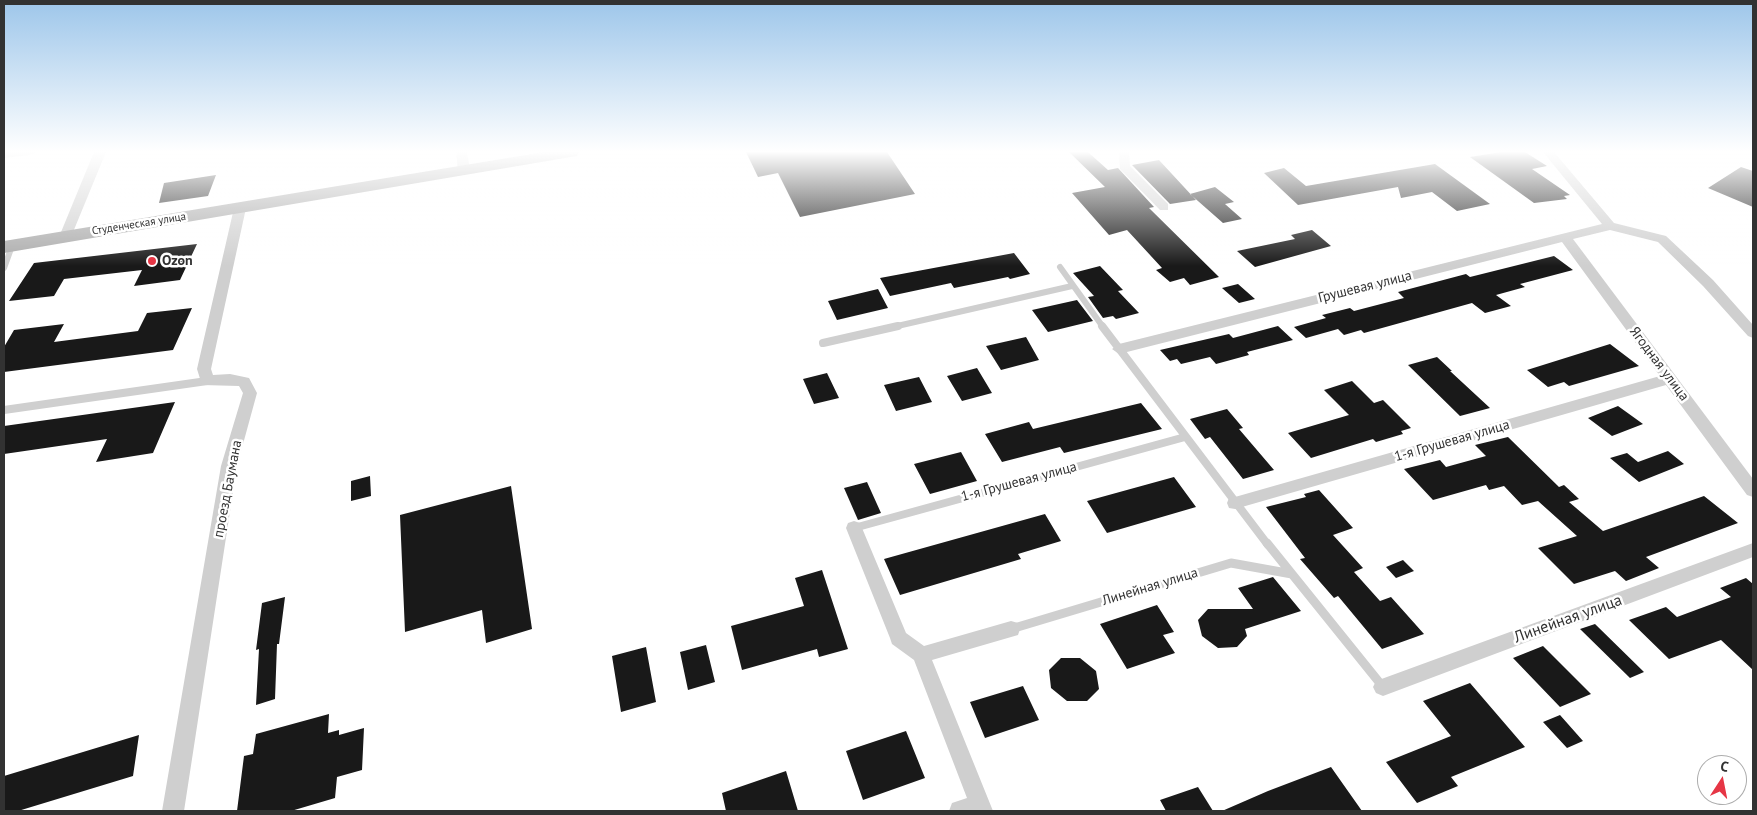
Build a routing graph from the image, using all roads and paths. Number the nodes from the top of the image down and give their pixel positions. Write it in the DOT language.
graph roads {
  1 [pos="84,190"];
  2 [pos="346,190"];
  3 [pos="1147,190"];
  4 [pos="1580,190"];
  5 [pos="1164,207"];
  6 [pos="240,208"];
  7 [pos="1610,226"];
  8 [pos="65,237"];
  9 [pos="1565,237"];
  10 [pos="8,246"];
  11 [pos="1060,266"];
  12 [pos="4,268"];
  13 [pos="1072,286"];
  14 [pos="1753,333"];
  15 [pos="823,343"];
  16 [pos="1119,349"];
  17 [pos="1669,379"];
  18 [pos="207,381"];
  19 [pos="4,410"];
  20 [pos="1185,437"];
  21 [pos="1753,491"];
  22 [pos="1235,503"];
  23 [pos="854,528"];
  24 [pos="1753,550"];
  25 [pos="1292,574"];
  26 [pos="1011,629"];
  27 [pos="921,655"];
  28 [pos="1383,687"];
  29 [pos="974,809"];
  30 [pos="173,811"];
  1 -- 8 [label="street"];
  2 -- 6 [label="main road, Студенческая улица"];
  3 -- 5 [label="street"];
  4 -- 7 [label="street"];
  6 -- 8 [label="main road, Студенческая улица"];
  6 -- 18 [label="street"];
  7 -- 9 [label="street, Грушевая улица"];
  7 -- 14 [label="street"];
  8 -- 10 [label="main road, Студенческая улица"];
  9 -- 16 [label="street, Грушевая улица"];
  9 -- 17 [label="street, Ягодная улица"];
  10 -- 12 [label="lane"];
  11 -- 13 [label="lane"];
  13 -- 15 [label="lane"];
  13 -- 16 [label="lane"];
  16 -- 20 [label="lane"];
  17 -- 21 [label="street, Ягодная улица"];
  17 -- 22 [label="street, 1-я Грушевая улица"];
  18 -- 19 [label="lane"];
  18 -- 30 [label="street, проезд Баумана"];
  20 -- 22 [label="lane"];
  20 -- 23 [label="lane, 1-я Грушевая улица"];
  22 -- 25 [label="lane"];
  23 -- 27 [label="street"];
  24 -- 28 [label="street, Линейная улица"];
  25 -- 26 [label="lane, Линейная улица"];
  25 -- 28 [label="lane"];
  26 -- 27 [label="street"];
  27 -- 29 [label="street"];
}
